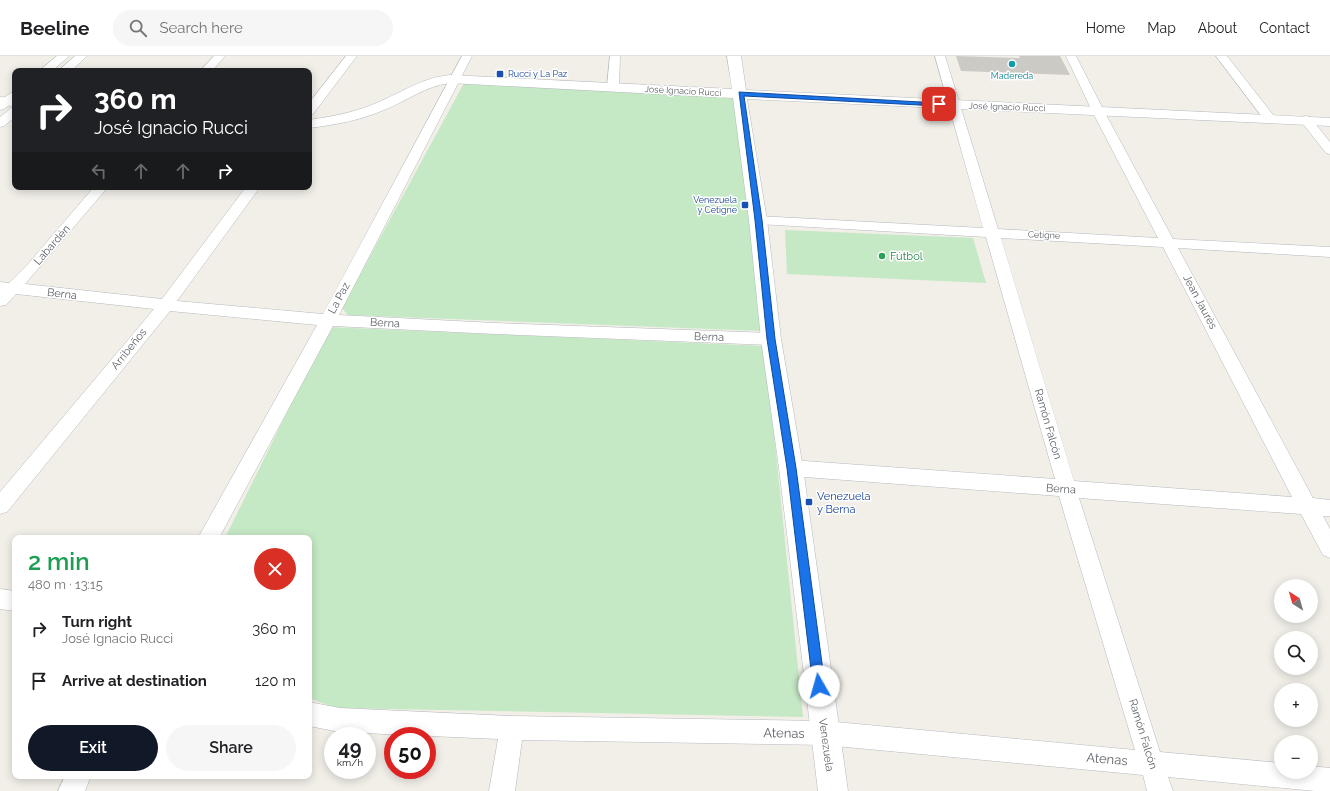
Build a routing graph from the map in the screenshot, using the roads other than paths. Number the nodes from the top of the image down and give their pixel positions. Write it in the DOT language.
graph roads {
  1 [pos="64,56"];
  2 [pos="82,56"];
  3 [pos="220,56"];
  4 [pos="352,56"];
  5 [pos="467,56"];
  6 [pos="615,56"];
  7 [pos="734,56"];
  8 [pos="940,56"];
  9 [pos="1071,56"];
  10 [pos="1221,56"];
  11 [pos="49,68"];
  12 [pos="68,68"];
  13 [pos="209,68"];
  14 [pos="455,79"];
  15 [pos="613,87"];
  16 [pos="741,94"];
  17 [pos="9,103"];
  18 [pos="954,105"];
  19 [pos="312,107"];
  20 [pos="1098,111"];
  21 [pos="1270,119"];
  22 [pos="1306,120"];
  23 [pos="1330,122"];
  24 [pos="0,123"];
  25 [pos="312,124"];
  26 [pos="1330,150"];
  27 [pos="98,190"];
  28 [pos="250,190"];
  29 [pos="758,220"];
  30 [pos="992,232"];
  31 [pos="1168,242"];
  32 [pos="1330,252"];
  33 [pos="7,288"];
  34 [pos="0,301"];
  35 [pos="165,306"];
  36 [pos="328,320"];
  37 [pos="771,339"];
  38 [pos="792,468"];
  39 [pos="1067,489"];
  40 [pos="0,506"];
  41 [pos="1308,506"];
  42 [pos="1330,508"];
  43 [pos="210,535"];
  44 [pos="1330,549"];
  45 [pos="0,599"];
  46 [pos="12,601"];
  47 [pos="312,715"];
  48 [pos="512,728"];
  49 [pos="825,733"];
  50 [pos="1152,763"];
  51 [pos="77,779"];
  52 [pos="1330,780"];
  53 [pos="71,791"];
  54 [pos="502,791"];
  55 [pos="832,791"];
  56 [pos="1160,791"];
  1 -- 11 [label="street"];
  2 -- 12 [label="street"];
  3 -- 13 [label="street"];
  4 -- 19 [label="street"];
  5 -- 14 [label="street, La Paz"];
  6 -- 15 [label="street"];
  7 -- 16 [label="street, Venezuela"];
  8 -- 18 [label="street, Ramón Falcón"];
  9 -- 20 [label="street, Jean Jaurès"];
  10 -- 21 [label="street"];
  14 -- 15 [label="street, José Ignacio Rucci"];
  14 -- 25 [label="street, José Ignacio Rucci"];
  14 -- 36 [label="street, La Paz"];
  15 -- 16 [label="street, José Ignacio Rucci"];
  16 -- 18 [label="street, José Ignacio Rucci"];
  16 -- 29 [label="street, Venezuela"];
  17 -- 24 [label="street"];
  18 -- 20 [label="street, José Ignacio Rucci"];
  18 -- 30 [label="street, Ramón Falcón"];
  20 -- 21 [label="street, José Ignacio Rucci"];
  20 -- 31 [label="street, Jean Jaurès"];
  21 -- 22 [label="street, José Ignacio Rucci"];
  22 -- 23 [label="street, José Ignacio Rucci"];
  22 -- 26 [label="street"];
  27 -- 33 [label="street, Labardén"];
  28 -- 35 [label="street, Arribeños"];
  29 -- 30 [label="street, Cetigne"];
  29 -- 37 [label="street, Venezuela"];
  30 -- 31 [label="street, Cetigne"];
  30 -- 39 [label="street, Ramón Falcón"];
  31 -- 32 [label="street, Cetigne"];
  31 -- 41 [label="street, Jean Jaurès"];
  33 -- 34 [label="street, Labardén"];
  33 -- 35 [label="street, Berna"];
  35 -- 36 [label="street, Berna"];
  35 -- 40 [label="street, Arribeños"];
  36 -- 37 [label="street, Berna"];
  36 -- 43 [label="street, La Paz"];
  37 -- 38 [label="street, Venezuela"];
  38 -- 39 [label="street, Berna"];
  38 -- 49 [label="street, Venezuela"];
  39 -- 41 [label="street, Berna"];
  39 -- 50 [label="street, Ramón Falcón"];
  41 -- 42 [label="street, Berna"];
  41 -- 44 [label="street, Jean Jaurès"];
  45 -- 46 [label="street"];
  47 -- 48 [label="street, Atenas"];
  48 -- 49 [label="street, Atenas"];
  48 -- 54 [label="street"];
  49 -- 50 [label="street, Atenas"];
  49 -- 55 [label="street, Venezuela"];
  50 -- 52 [label="street, Atenas"];
  50 -- 56 [label="street, Ramón Falcón"];
  51 -- 53 [label="street"];
}
